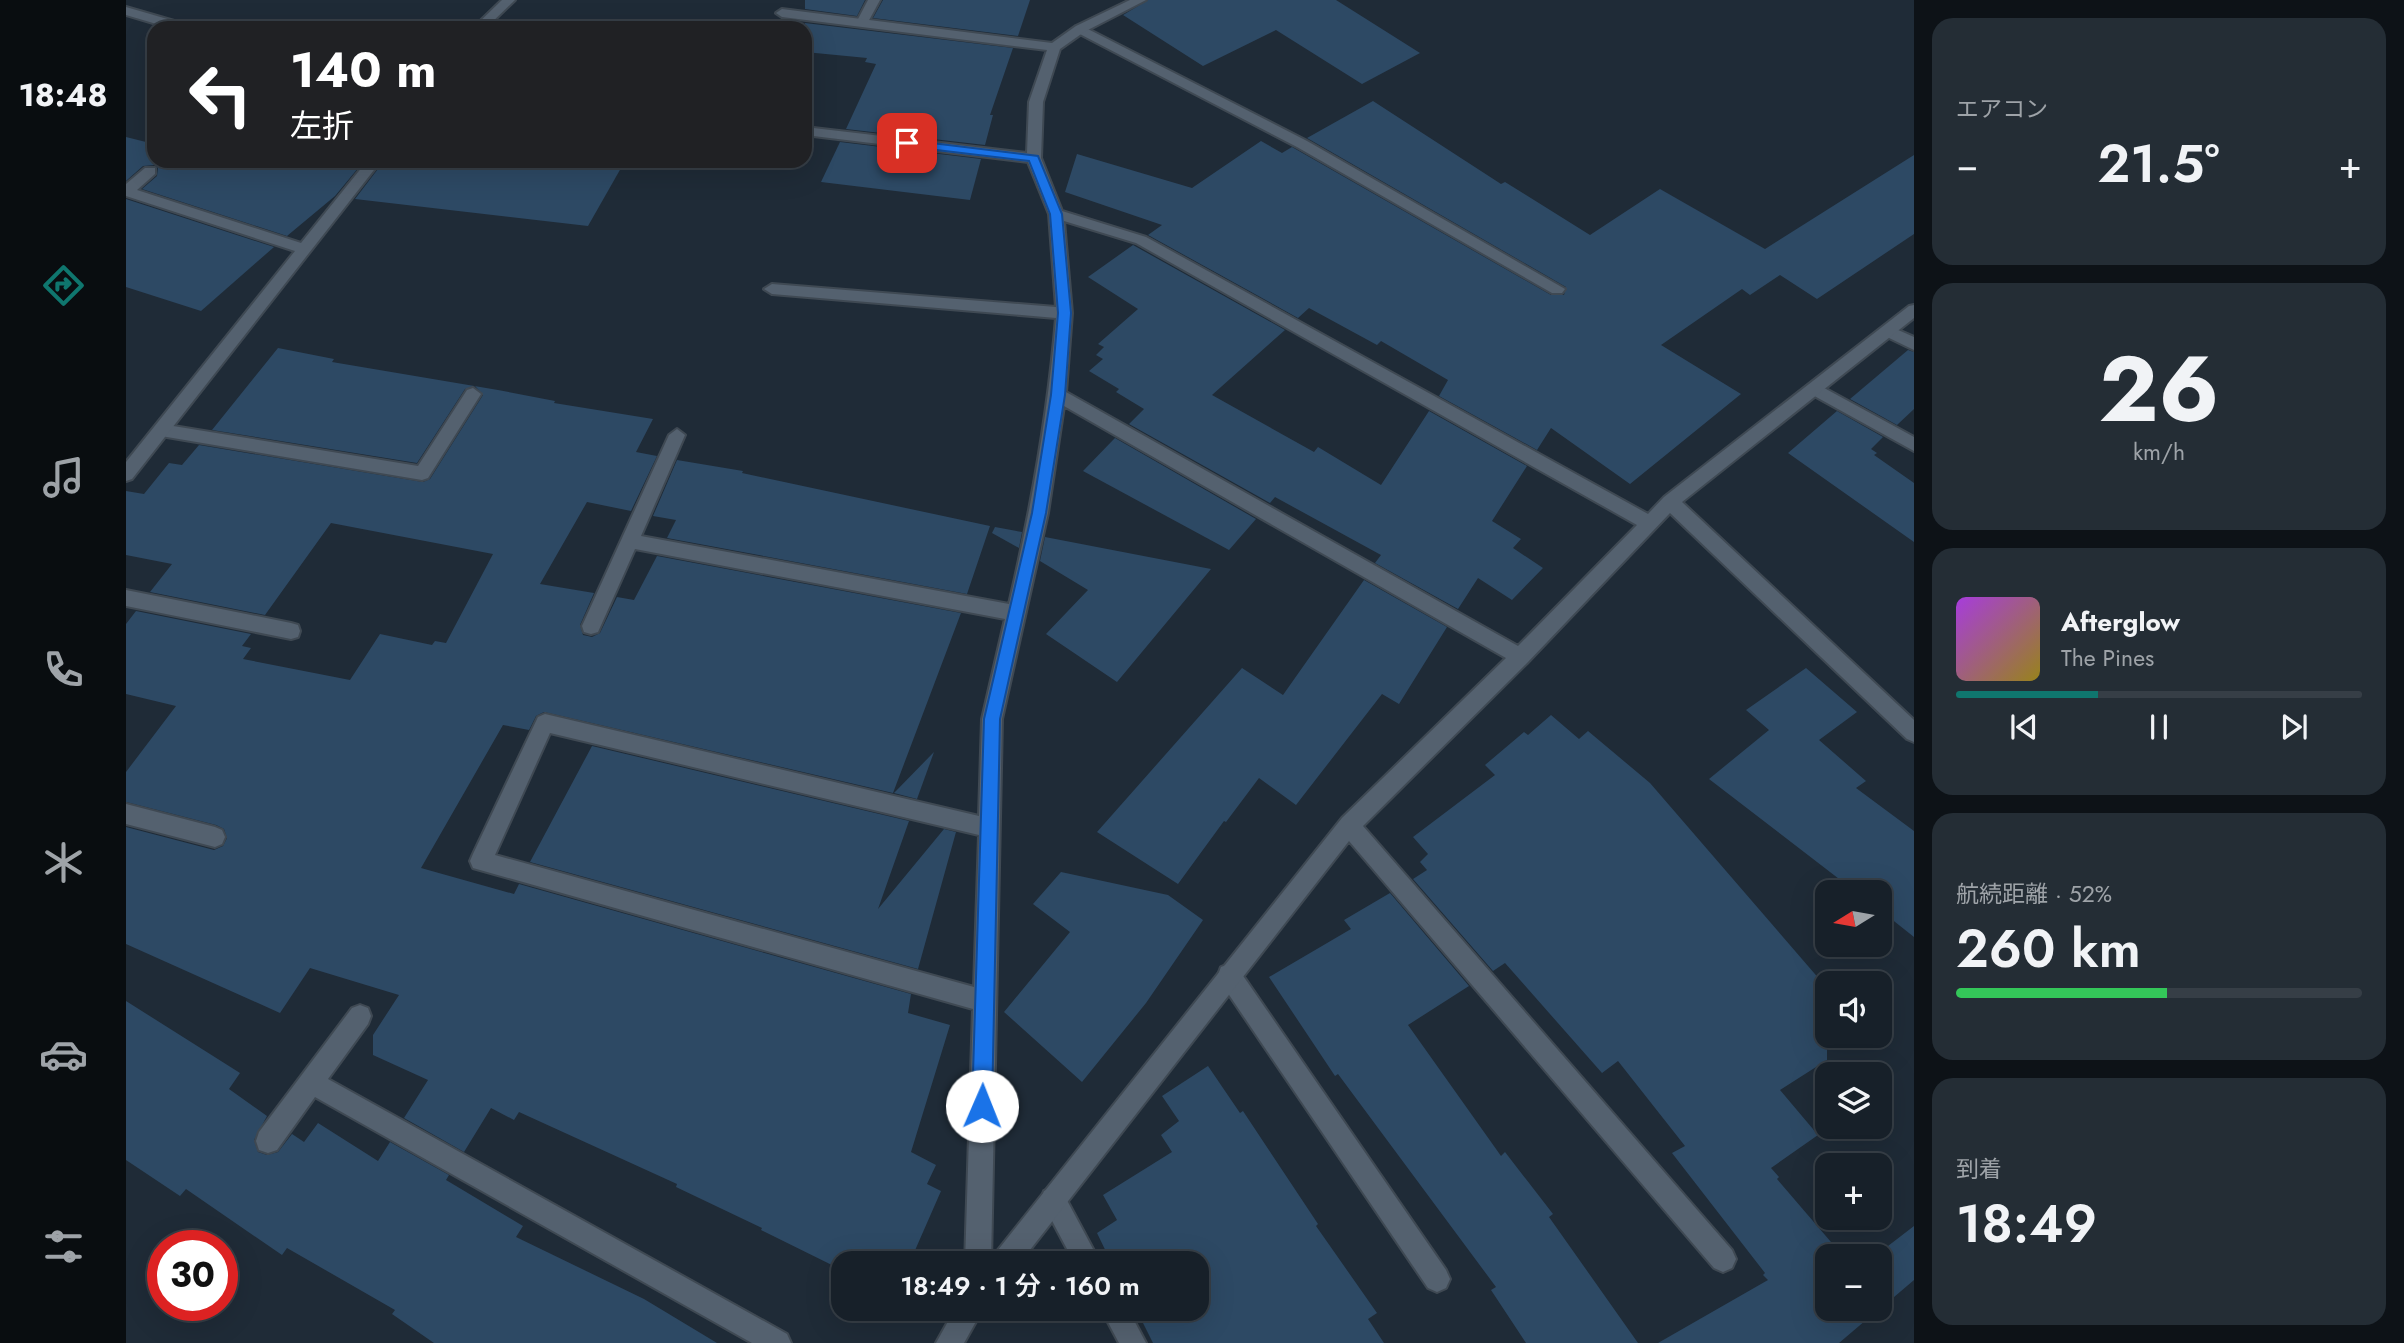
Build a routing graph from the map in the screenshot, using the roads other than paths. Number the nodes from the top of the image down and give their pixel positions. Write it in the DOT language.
graph roads {
  1 [pos="509,0"];
  2 [pos="874,0"];
  3 [pos="1140,0"];
  4 [pos="126,11"];
  5 [pos="782,13"];
  6 [pos="160,21"];
  7 [pos="486,21"];
  8 [pos="863,21"];
  9 [pos="1080,29"];
  10 [pos="1054,47"];
  11 [pos="812,132"];
  12 [pos="1034,158"];
  13 [pos="368,168"];
  14 [pos="150,171"];
  15 [pos="126,191"];
  16 [pos="1056,214"];
  17 [pos="304,248"];
  18 [pos="772,289"];
  19 [pos="1557,289"];
  20 [pos="1914,310"];
  21 [pos="1065,313"];
  22 [pos="1889,331"];
  23 [pos="1914,344"];
  24 [pos="1815,389"];
  25 [pos="473,394"];
  26 [pos="1058,395"];
  27 [pos="161,430"];
  28 [pos="677,435"];
  29 [pos="1914,445"];
  30 [pos="126,474"];
  31 [pos="1670,502"];
  32 [pos="1651,524"];
  33 [pos="629,541"];
  34 [pos="126,598"];
  35 [pos="1014,612"];
  36 [pos="591,626"];
  37 [pos="291,631"];
  38 [pos="1520,657"];
  39 [pos="1914,733"];
  40 [pos="126,814"];
  41 [pos="1349,825"];
  42 [pos="989,828"];
  43 [pos="215,836"];
  44 [pos="1229,975"];
  45 [pos="984,1001"];
  46 [pos="360,1016"];
  47 [pos="311,1082"];
  48 [pos="268,1141"];
  49 [pos="1053,1200"];
  50 [pos="978,1251"];
  51 [pos="1013,1251"];
  52 [pos="1082,1251"];
  53 [pos="1723,1259"];
  54 [pos="1437,1279"];
  55 [pos="963,1321"];
  56 [pos="1121,1321"];
  57 [pos="778,1343"];
  58 [pos="949,1343"];
  59 [pos="1133,1343"];
  1 -- 7 [label="street"];
  2 -- 8 [label="street"];
  3 -- 9 [label="street"];
  4 -- 6 [label="street"];
  5 -- 8 [label="street"];
  8 -- 10 [label="street"];
  9 -- 10 [label="street"];
  9 -- 19 [label="street"];
  10 -- 12 [label="street"];
  11 -- 12 [label="street"];
  12 -- 16 [label="street"];
  13 -- 17 [label="street"];
  14 -- 15 [label="street"];
  15 -- 17 [label="street"];
  16 -- 21 [label="street"];
  16 -- 32 [label="street"];
  17 -- 27 [label="street"];
  18 -- 21 [label="street"];
  20 -- 22 [label="street"];
  21 -- 26 [label="street"];
  22 -- 23 [label="street"];
  22 -- 24 [label="street"];
  24 -- 29 [label="street"];
  24 -- 31 [label="street"];
  25 -- 27 [label="street"];
  26 -- 35 [label="street"];
  26 -- 38 [label="street"];
  27 -- 30 [label="street"];
  28 -- 33 [label="street"];
  31 -- 32 [label="street"];
  31 -- 39 [label="street"];
  32 -- 38 [label="street"];
  33 -- 35 [label="street"];
  33 -- 36 [label="street"];
  34 -- 37 [label="street"];
  35 -- 42 [label="street"];
  38 -- 41 [label="street"];
  40 -- 43 [label="street"];
  41 -- 44 [label="street"];
  41 -- 53 [label="street"];
  42 -- 45 [label="street"];
  42 -- 45 [label="street"];
  44 -- 49 [label="street"];
  44 -- 54 [label="street"];
  45 -- 50 [label="street"];
  46 -- 47 [label="street"];
  47 -- 48 [label="street"];
  47 -- 57 [label="street"];
  49 -- 51 [label="street"];
  49 -- 52 [label="street"];
  55 -- 58 [label="street"];
  56 -- 59 [label="street"];
}
